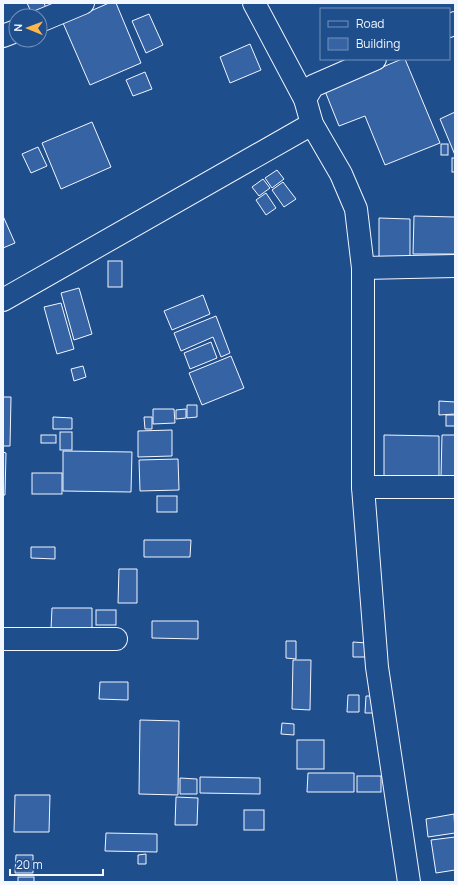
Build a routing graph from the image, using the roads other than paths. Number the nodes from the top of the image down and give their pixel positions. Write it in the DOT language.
graph roads {
  1 [pos="83,3"];
  2 [pos="254,3"];
  3 [pos="48,18"];
  4 [pos="373,60"];
  5 [pos="305,99"];
  6 [pos="312,124"];
  7 [pos="455,266"];
  8 [pos="363,268"];
  9 [pos="3,300"];
  10 [pos="363,486"];
  11 [pos="455,487"];
  12 [pos="3,639"];
  13 [pos="116,639"];
  14 [pos="410,882"];
  1 -- 3 [label="street"];
  2 -- 5 [label="street"];
  4 -- 5 [label="street"];
  5 -- 6 [label="street"];
  6 -- 8 [label="street"];
  6 -- 9 [label="street"];
  7 -- 8 [label="street"];
  8 -- 10 [label="street"];
  10 -- 11 [label="street"];
  10 -- 14 [label="street"];
  12 -- 13 [label="street"];
}
